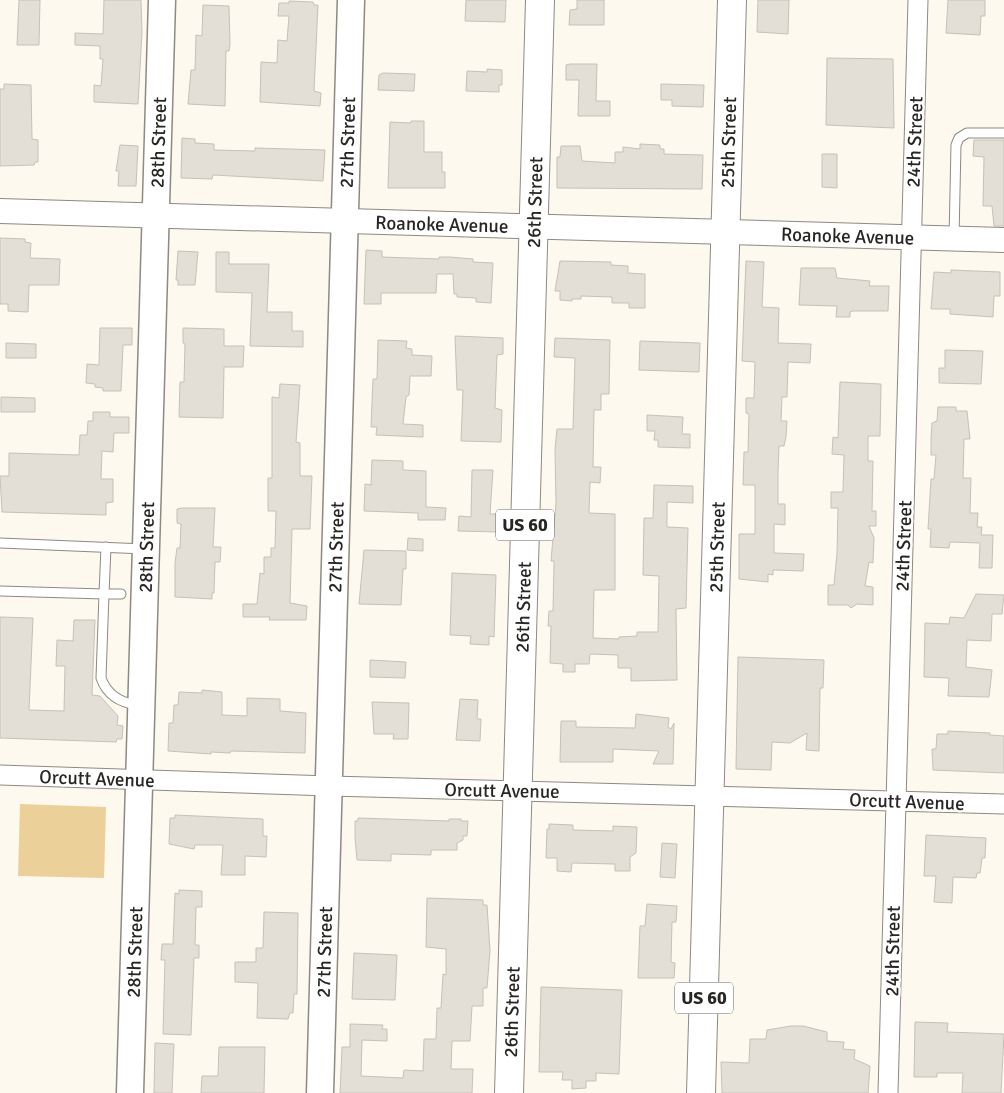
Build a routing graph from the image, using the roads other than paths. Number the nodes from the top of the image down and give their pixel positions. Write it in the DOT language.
graph roads {
  1 [pos="162,0"];
  2 [pos="352,0"];
  3 [pos="540,0"];
  4 [pos="732,0"];
  5 [pos="918,0"];
  6 [pos="1004,133"];
  7 [pos="0,211"];
  8 [pos="156,216"];
  9 [pos="345,222"];
  10 [pos="534,226"];
  11 [pos="725,232"];
  12 [pos="911,238"];
  13 [pos="954,238"];
  14 [pos="1004,240"];
  15 [pos="0,543"];
  16 [pos="106,547"];
  17 [pos="146,549"];
  18 [pos="0,591"];
  19 [pos="104,594"];
  20 [pos="121,594"];
  21 [pos="141,706"];
  22 [pos="0,775"];
  23 [pos="139,779"];
  24 [pos="330,786"];
  25 [pos="517,790"];
  26 [pos="709,796"];
  27 [pos="896,800"];
  28 [pos="1004,804"];
  29 [pos="130,1093"];
  30 [pos="320,1093"];
  31 [pos="509,1093"];
  32 [pos="701,1093"];
  33 [pos="888,1093"];
  1 -- 8 [label="main road, 28th Street"];
  2 -- 9 [label="main road, 27th Street"];
  3 -- 10 [label="main road, 26th Street / US 60"];
  4 -- 11 [label="main road, 25th Street / US 60"];
  5 -- 12 [label="street, 24th Street"];
  6 -- 13 [label="lane"];
  7 -- 8 [label="street, Roanoke Avenue"];
  8 -- 9 [label="street, Roanoke Avenue"];
  8 -- 17 [label="main road, 28th Street"];
  9 -- 10 [label="street, Roanoke Avenue"];
  9 -- 24 [label="main road, 27th Street"];
  10 -- 11 [label="street, Roanoke Avenue"];
  10 -- 25 [label="main road, 26th Street / US 60"];
  11 -- 12 [label="street, Roanoke Avenue"];
  11 -- 26 [label="main road, 25th Street / US 60"];
  12 -- 13 [label="street, Roanoke Avenue"];
  12 -- 27 [label="street, 24th Street"];
  13 -- 14 [label="street, Roanoke Avenue"];
  15 -- 16 [label="lane"];
  16 -- 17 [label="lane"];
  16 -- 19 [label="lane"];
  17 -- 21 [label="main road, 28th Street"];
  18 -- 19 [label="lane"];
  19 -- 20 [label="lane"];
  19 -- 21 [label="lane"];
  21 -- 23 [label="main road, 28th Street"];
  22 -- 23 [label="street, Orcutt Avenue"];
  23 -- 24 [label="street, Orcutt Avenue"];
  23 -- 29 [label="main road, 28th Street"];
  24 -- 25 [label="street, Orcutt Avenue"];
  24 -- 30 [label="main road, 27th Street"];
  25 -- 26 [label="street, Orcutt Avenue"];
  25 -- 31 [label="main road, 26th Street / US 60"];
  26 -- 27 [label="street, Orcutt Avenue"];
  26 -- 32 [label="main road, 25th Street / US 60"];
  27 -- 28 [label="street, Orcutt Avenue"];
  27 -- 33 [label="street, 24th Street"];
}
